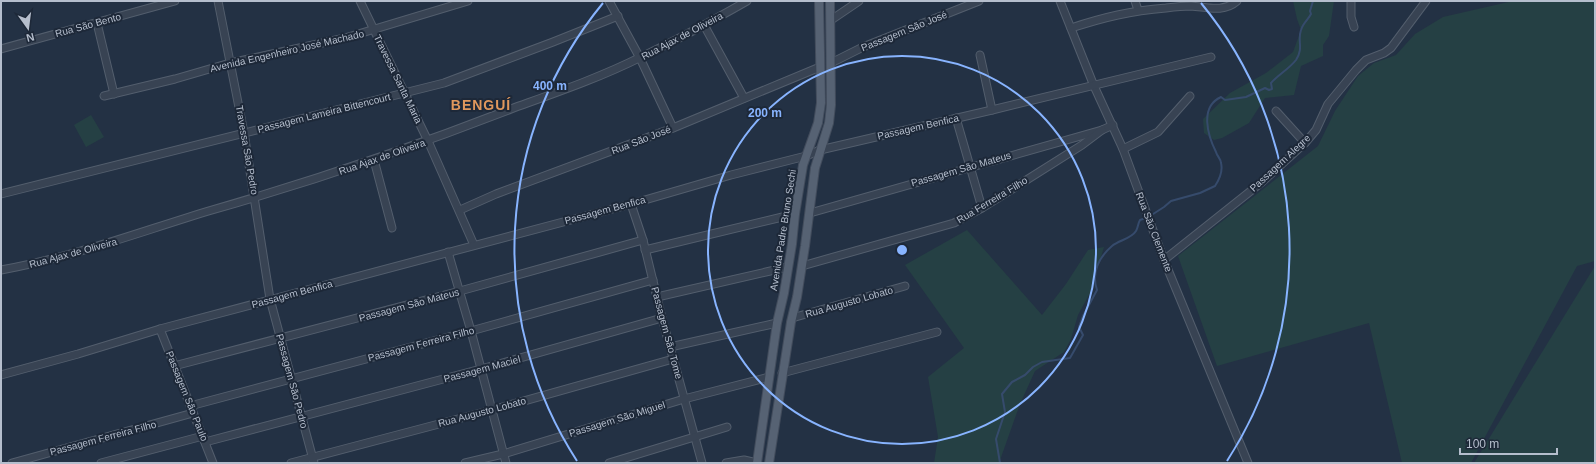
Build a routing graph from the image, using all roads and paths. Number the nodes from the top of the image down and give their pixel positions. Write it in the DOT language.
graph roads {
  1 [pos="175,1"];
  2 [pos="218,1"];
  3 [pos="360,1"];
  4 [pos="468,1"];
  5 [pos="609,1"];
  6 [pos="747,1"];
  7 [pos="819,1"];
  8 [pos="830,1"];
  9 [pos="859,1"];
  10 [pos="978,1"];
  11 [pos="1060,1"];
  12 [pos="1135,1"];
  13 [pos="1237,1"];
  14 [pos="1351,1"];
  15 [pos="1426,1"];
  16 [pos="1190,3"];
  17 [pos="1138,10"];
  18 [pos="618,16"];
  19 [pos="831,20"];
  20 [pos="97,22"];
  21 [pos="704,25"];
  22 [pos="1354,27"];
  23 [pos="1071,28"];
  24 [pos="374,30"];
  25 [pos="1,49"];
  26 [pos="980,55"];
  27 [pos="1211,57"];
  28 [pos="640,58"];
  29 [pos="230,63"];
  30 [pos="831,63"];
  31 [pos="820,67"];
  32 [pos="1094,86"];
  33 [pos="405,92"];
  34 [pos="114,94"];
  35 [pos="104,96"];
  36 [pos="1190,96"];
  37 [pos="744,98"];
  38 [pos="992,110"];
  39 [pos="1276,111"];
  40 [pos="956,118"];
  41 [pos="1113,125"];
  42 [pos="673,128"];
  43 [pos="1102,130"];
  44 [pos="244,133"];
  45 [pos="428,141"];
  46 [pos="1305,142"];
  47 [pos="1123,149"];
  48 [pos="820,150"];
  49 [pos="806,156"];
  50 [pos="374,160"];
  51 [pos="971,166"];
  52 [pos="1,194"];
  53 [pos="255,198"];
  54 [pos="631,204"];
  55 [pos="982,208"];
  56 [pos="460,210"];
  57 [pos="810,213"];
  58 [pos="795,214"];
  59 [pos="392,228"];
  60 [pos="643,240"];
  61 [pos="474,245"];
  62 [pos="645,250"];
  63 [pos="448,252"];
  64 [pos="1164,260"];
  65 [pos="802,266"];
  66 [pos="788,268"];
  67 [pos="1,270"];
  68 [pos="653,280"];
  69 [pos="905,286"];
  70 [pos="460,291"];
  71 [pos="657,297"];
  72 [pos="270,299"];
  73 [pos="662,318"];
  74 [pos="792,318"];
  75 [pos="777,323"];
  76 [pos="160,329"];
  77 [pos="471,331"];
  78 [pos="937,332"];
  79 [pos="281,338"];
  80 [pos="670,347"];
  81 [pos="673,359"];
  82 [pos="174,366"];
  83 [pos="481,369"];
  84 [pos="782,373"];
  85 [pos="1,375"];
  86 [pos="769,377"];
  87 [pos="290,378"];
  88 [pos="684,399"];
  89 [pos="190,406"];
  90 [pos="492,410"];
  91 [pos="193,413"];
  92 [pos="301,418"];
  93 [pos="727,427"];
  94 [pos="695,437"];
  95 [pos="204,439"];
  96 [pos="503,454"];
  97 [pos="313,460"];
  98 [pos="12,463"];
  99 [pos="101,463"];
  100 [pos="213,463"];
  101 [pos="291,463"];
  102 [pos="465,463"];
  103 [pos="506,463"];
  104 [pos="609,463"];
  105 [pos="702,463"];
  106 [pos="726,463"];
  107 [pos="757,463"];
  108 [pos="769,463"];
  109 [pos="1248,463"];
  1 -- 20 [label="street, Rua São Bento"];
  2 -- 29 [label="street, Travessa São Pedro"];
  3 -- 24 [label="street, Travessa Santa Maria"];
  4 -- 24 [label="street, Avenida Engenheiro José Machado"];
  5 -- 18 [label="street"];
  6 -- 21 [label="street, Rua Ajax de Oliveira"];
  7 -- 31 [label="main road, Avenida Padre Bruno Sechi"];
  8 -- 19 [label="main road"];
  9 -- 19 [label="street"];
  10 -- 30 [label="street, Passagem São José"];
  11 -- 23 [label="street, Rua São Clemente"];
  12 -- 17 [label="street"];
  13 -- 16 [label="street"];
  14 -- 22 [label="street"];
  15 -- 46 [label="street, Passagem Alegre"];
  16 -- 17 [label="street"];
  17 -- 23 [label="street"];
  18 -- 28 [label="street"];
  18 -- 33 [label="street, Passagem Lameira Bittencourt"];
  19 -- 30 [label="main road"];
  20 -- 25 [label="street, Rua São Bento"];
  20 -- 34 [label="street"];
  21 -- 28 [label="street, Rua Ajax de Oliveira"];
  21 -- 37 [label="street"];
  23 -- 32 [label="street, Rua São Clemente"];
  24 -- 29 [label="street, Avenida Engenheiro José Machado"];
  24 -- 33 [label="street, Travessa Santa Maria"];
  26 -- 38 [label="street"];
  27 -- 32 [label="street, Passagem Benfica"];
  28 -- 42 [label="street"];
  28 -- 45 [label="street, Rua Ajax de Oliveira"];
  29 -- 34 [label="street, Avenida Engenheiro José Machado"];
  29 -- 44 [label="street, Travessa São Pedro"];
  30 -- 48 [label="main road"];
  31 -- 37 [label="street, Rua São José"];
  31 -- 49 [label="main road, Avenida Padre Bruno Sechi"];
  32 -- 38 [label="street, Passagem Benfica"];
  32 -- 41 [label="street, Rua São Clemente"];
  33 -- 44 [label="street, Passagem Lameira Bittencourt"];
  33 -- 45 [label="street, Travessa Santa Maria"];
  34 -- 35 [label="street, Avenida Engenheiro José Machado"];
  36 -- 47 [label="street"];
  37 -- 42 [label="street, Rua São José"];
  38 -- 40 [label="street, Passagem Benfica"];
  39 -- 46 [label="street"];
  40 -- 48 [label="street, Passagem Benfica"];
  40 -- 51 [label="street"];
  41 -- 43 [label="street, Passagem São Mateus"];
  41 -- 47 [label="street, Rua São Clemente"];
  42 -- 56 [label="street, Rua São José"];
  43 -- 51 [label="street, Passagem São Mateus"];
  43 -- 55 [label="street, Rua Ferreira Filho"];
  44 -- 52 [label="street, Passagem Lameira Bittencourt"];
  44 -- 53 [label="street, Travessa São Pedro"];
  45 -- 50 [label="street, Rua Ajax de Oliveira"];
  45 -- 56 [label="street, Travessa Santa Maria"];
  46 -- 64 [label="street, Passagem Alegre"];
  47 -- 64 [label="street, Rua São Clemente"];
  48 -- 49 [label="street, Passagem Benfica"];
  48 -- 57 [label="main road"];
  49 -- 54 [label="street, Passagem Benfica"];
  49 -- 58 [label="main road, Avenida Padre Bruno Sechi"];
  50 -- 53 [label="street, Rua Ajax de Oliveira"];
  50 -- 59 [label="street"];
  51 -- 55 [label="street"];
  51 -- 57 [label="street, Passagem São Mateus"];
  53 -- 67 [label="street, Rua Ajax de Oliveira"];
  53 -- 72 [label="street, Travessa São Pedro"];
  54 -- 60 [label="street, Passagem São Tome"];
  54 -- 61 [label="street, Passagem Benfica"];
  55 -- 65 [label="street, Rua Ferreira Filho"];
  56 -- 61 [label="street, Travessa Santa Maria"];
  57 -- 65 [label="main road"];
  58 -- 62 [label="street"];
  58 -- 66 [label="main road, Avenida Padre Bruno Sechi"];
  60 -- 62 [label="street, Passagem São Tome"];
  60 -- 70 [label="street, Passagem São Mateus"];
  61 -- 63 [label="street, Passagem Benfica"];
  62 -- 68 [label="street, Passagem São Tome"];
  63 -- 70 [label="street"];
  63 -- 72 [label="street, Passagem Benfica"];
  64 -- 109 [label="street, Rua São Clemente"];
  65 -- 74 [label="main road"];
  66 -- 71 [label="street"];
  66 -- 75 [label="main road, Avenida Padre Bruno Sechi"];
  68 -- 71 [label="street, Passagem São Tome"];
  68 -- 77 [label="street, Passagem Ferreira Filho"];
  69 -- 74 [label="street, Rua Augusto Lobato"];
  70 -- 77 [label="street"];
  70 -- 79 [label="street, Passagem São Mateus"];
  71 -- 73 [label="street, Passagem São Tome"];
  72 -- 76 [label="street, Passagem Benfica"];
  72 -- 79 [label="street, Passagem São Pedro"];
  73 -- 80 [label="street, Passagem São Tome"];
  73 -- 83 [label="street, Passagem Maciel"];
  74 -- 84 [label="main road"];
  75 -- 80 [label="street"];
  75 -- 86 [label="main road, Avenida Padre Bruno Sechi"];
  76 -- 82 [label="street, Passagem São Paulo"];
  76 -- 85 [label="street, Passagem Benfica"];
  77 -- 83 [label="street"];
  77 -- 87 [label="street, Passagem Ferreira Filho"];
  78 -- 84 [label="street"];
  79 -- 82 [label="street, Passagem São Mateus"];
  79 -- 87 [label="street, Passagem São Pedro"];
  80 -- 81 [label="street, Passagem São Tome"];
  81 -- 88 [label="street, Passagem São Tome"];
  81 -- 90 [label="street, Rua Augusto Lobato"];
  82 -- 89 [label="street, Passagem São Paulo"];
  83 -- 90 [label="street"];
  83 -- 92 [label="street, Passagem Maciel"];
  84 -- 108 [label="main road"];
  86 -- 88 [label="street, Passagem São Miguel"];
  86 -- 107 [label="main road, Avenida Padre Bruno Sechi"];
  87 -- 89 [label="street, Passagem Ferreira Filho"];
  87 -- 92 [label="street, Passagem São Pedro"];
  88 -- 94 [label="street, Passagem São Tome"];
  88 -- 96 [label="street, Passagem São Miguel"];
  89 -- 91 [label="street, Passagem São Paulo"];
  90 -- 96 [label="street"];
  90 -- 97 [label="street, Rua Augusto Lobato"];
  91 -- 95 [label="street, Passagem São Paulo"];
  91 -- 98 [label="street, Passagem Ferreira Filho"];
  92 -- 95 [label="street, Passagem Maciel"];
  92 -- 97 [label="street, Passagem São Pedro"];
  93 -- 94 [label="street"];
  94 -- 104 [label="street"];
  94 -- 105 [label="street, Passagem São Tome"];
  95 -- 99 [label="street"];
  95 -- 100 [label="street, Passagem São Paulo"];
  96 -- 102 [label="street, Passagem São Miguel"];
  96 -- 103 [label="street"];
  97 -- 101 [label="street, Rua Augusto Lobato"];
  106 -- 107 [label="street"];
}
